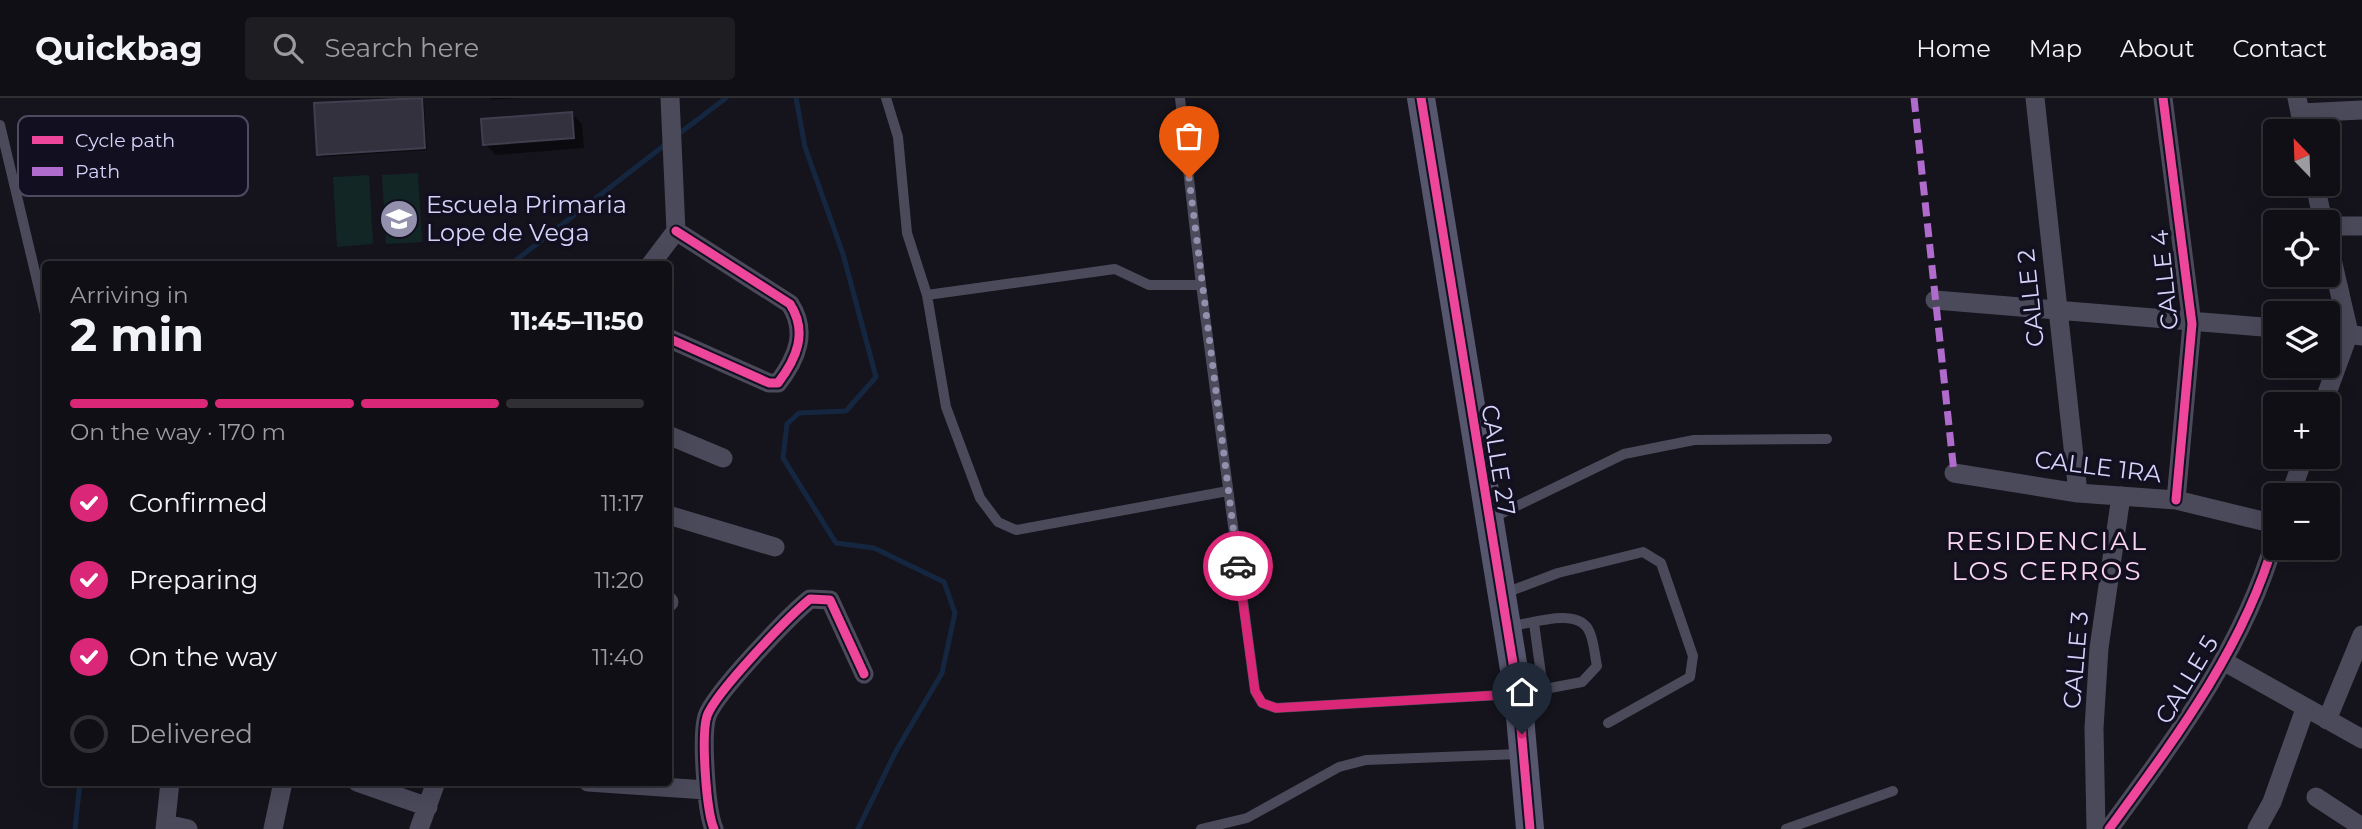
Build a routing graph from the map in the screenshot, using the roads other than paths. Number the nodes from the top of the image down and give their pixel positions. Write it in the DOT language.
graph roads {
  1 [pos="670,98"];
  2 [pos="886,98"];
  3 [pos="1180,98"];
  4 [pos="1420,98"];
  5 [pos="2035,98"];
  6 [pos="2163,98"];
  7 [pos="2362,110"];
  8 [pos="2300,114"];
  9 [pos="0,125"];
  10 [pos="2340,226"];
  11 [pos="2362,226"];
  12 [pos="676,231"];
  13 [pos="653,261"];
  14 [pos="2340,283"];
  15 [pos="1201,285"];
  16 [pos="927,295"];
  17 [pos="1935,300"];
  18 [pos="42,301"];
  19 [pos="2056,312"];
  20 [pos="2192,324"];
  21 [pos="2263,327"];
  22 [pos="2355,334"];
  23 [pos="672,340"];
  24 [pos="2328,392"];
  25 [pos="672,437"];
  26 [pos="1827,439"];
  27 [pos="723,458"];
  28 [pos="1954,473"];
  29 [pos="1228,491"];
  30 [pos="2078,494"];
  31 [pos="2121,496"];
  32 [pos="2176,500"];
  33 [pos="672,515"];
  34 [pos="1489,520"];
  35 [pos="2263,521"];
  36 [pos="775,547"];
  37 [pos="2269,560"];
  38 [pos="1502,594"];
  39 [pos="1521,625"];
  40 [pos="2362,635"];
  41 [pos="2223,661"];
  42 [pos="864,674"];
  43 [pos="1531,692"];
  44 [pos="2305,709"];
  45 [pos="2327,720"];
  46 [pos="1608,723"];
  47 [pos="2362,739"];
  48 [pos="1523,754"];
  49 [pos="170,786"];
  50 [pos="282,786"];
  51 [pos="368,786"];
  52 [pos="435,786"];
  53 [pos="647,786"];
  54 [pos="706,790"];
  55 [pos="1893,791"];
  56 [pos="2316,797"];
  57 [pos="428,807"];
  58 [pos="166,827"];
  59 [pos="2362,827"];
  60 [pos="188,829"];
  61 [pos="273,829"];
  62 [pos="419,829"];
  63 [pos="714,829"];
  64 [pos="1201,829"];
  65 [pos="1530,829"];
  66 [pos="1786,829"];
  67 [pos="2096,829"];
  68 [pos="2109,829"];
  69 [pos="2257,829"];
  1 -- 12 [label="street"];
  2 -- 16 [label="lane"];
  3 -- 15 [label="lane"];
  4 -- 34 [label="street, CALLE 27"];
  5 -- 19 [label="street, CALLE 2"];
  6 -- 20 [label="street, CALLE 4"];
  7 -- 8 [label="street"];
  9 -- 18 [label="lane"];
  10 -- 11 [label="street"];
  12 -- 13 [label="street"];
  12 -- 23 [label="street"];
  14 -- 22 [label="street"];
  15 -- 16 [label="lane"];
  15 -- 29 [label="lane"];
  16 -- 29 [label="lane"];
  17 -- 19 [label="street"];
  19 -- 20 [label="street"];
  19 -- 30 [label="street, CALLE 2"];
  20 -- 21 [label="street"];
  20 -- 32 [label="street, CALLE 4"];
  22 -- 24 [label="street"];
  25 -- 27 [label="street"];
  26 -- 34 [label="lane"];
  28 -- 30 [label="street, CALLE 1RA"];
  29 -- 43 [label="lane"];
  30 -- 31 [label="street, CALLE 1RA"];
  31 -- 32 [label="street, CALLE 1RA"];
  31 -- 67 [label="street, CALLE 3"];
  32 -- 35 [label="street, CALLE 1RA"];
  33 -- 36 [label="street"];
  34 -- 38 [label="street, CALLE 27"];
  37 -- 41 [label="street, CALLE 5"];
  38 -- 39 [label="street, CALLE 27"];
  38 -- 46 [label="lane"];
  39 -- 43 [label="street, CALLE 27"];
  39 -- 43 [label="lane"];
  40 -- 45 [label="street"];
  41 -- 44 [label="street"];
  41 -- 68 [label="street, CALLE 5"];
  42 -- 54 [label="street"];
  43 -- 48 [label="street, CALLE 27"];
  44 -- 45 [label="street"];
  44 -- 69 [label="street"];
  45 -- 47 [label="street"];
  48 -- 64 [label="lane"];
  48 -- 65 [label="street, CALLE 27"];
  49 -- 58 [label="street"];
  50 -- 61 [label="street"];
  51 -- 57 [label="street"];
  52 -- 57 [label="street"];
  53 -- 54 [label="street"];
  54 -- 63 [label="street"];
  55 -- 66 [label="lane"];
  56 -- 59 [label="street"];
  57 -- 62 [label="street"];
  58 -- 60 [label="street"];
}
